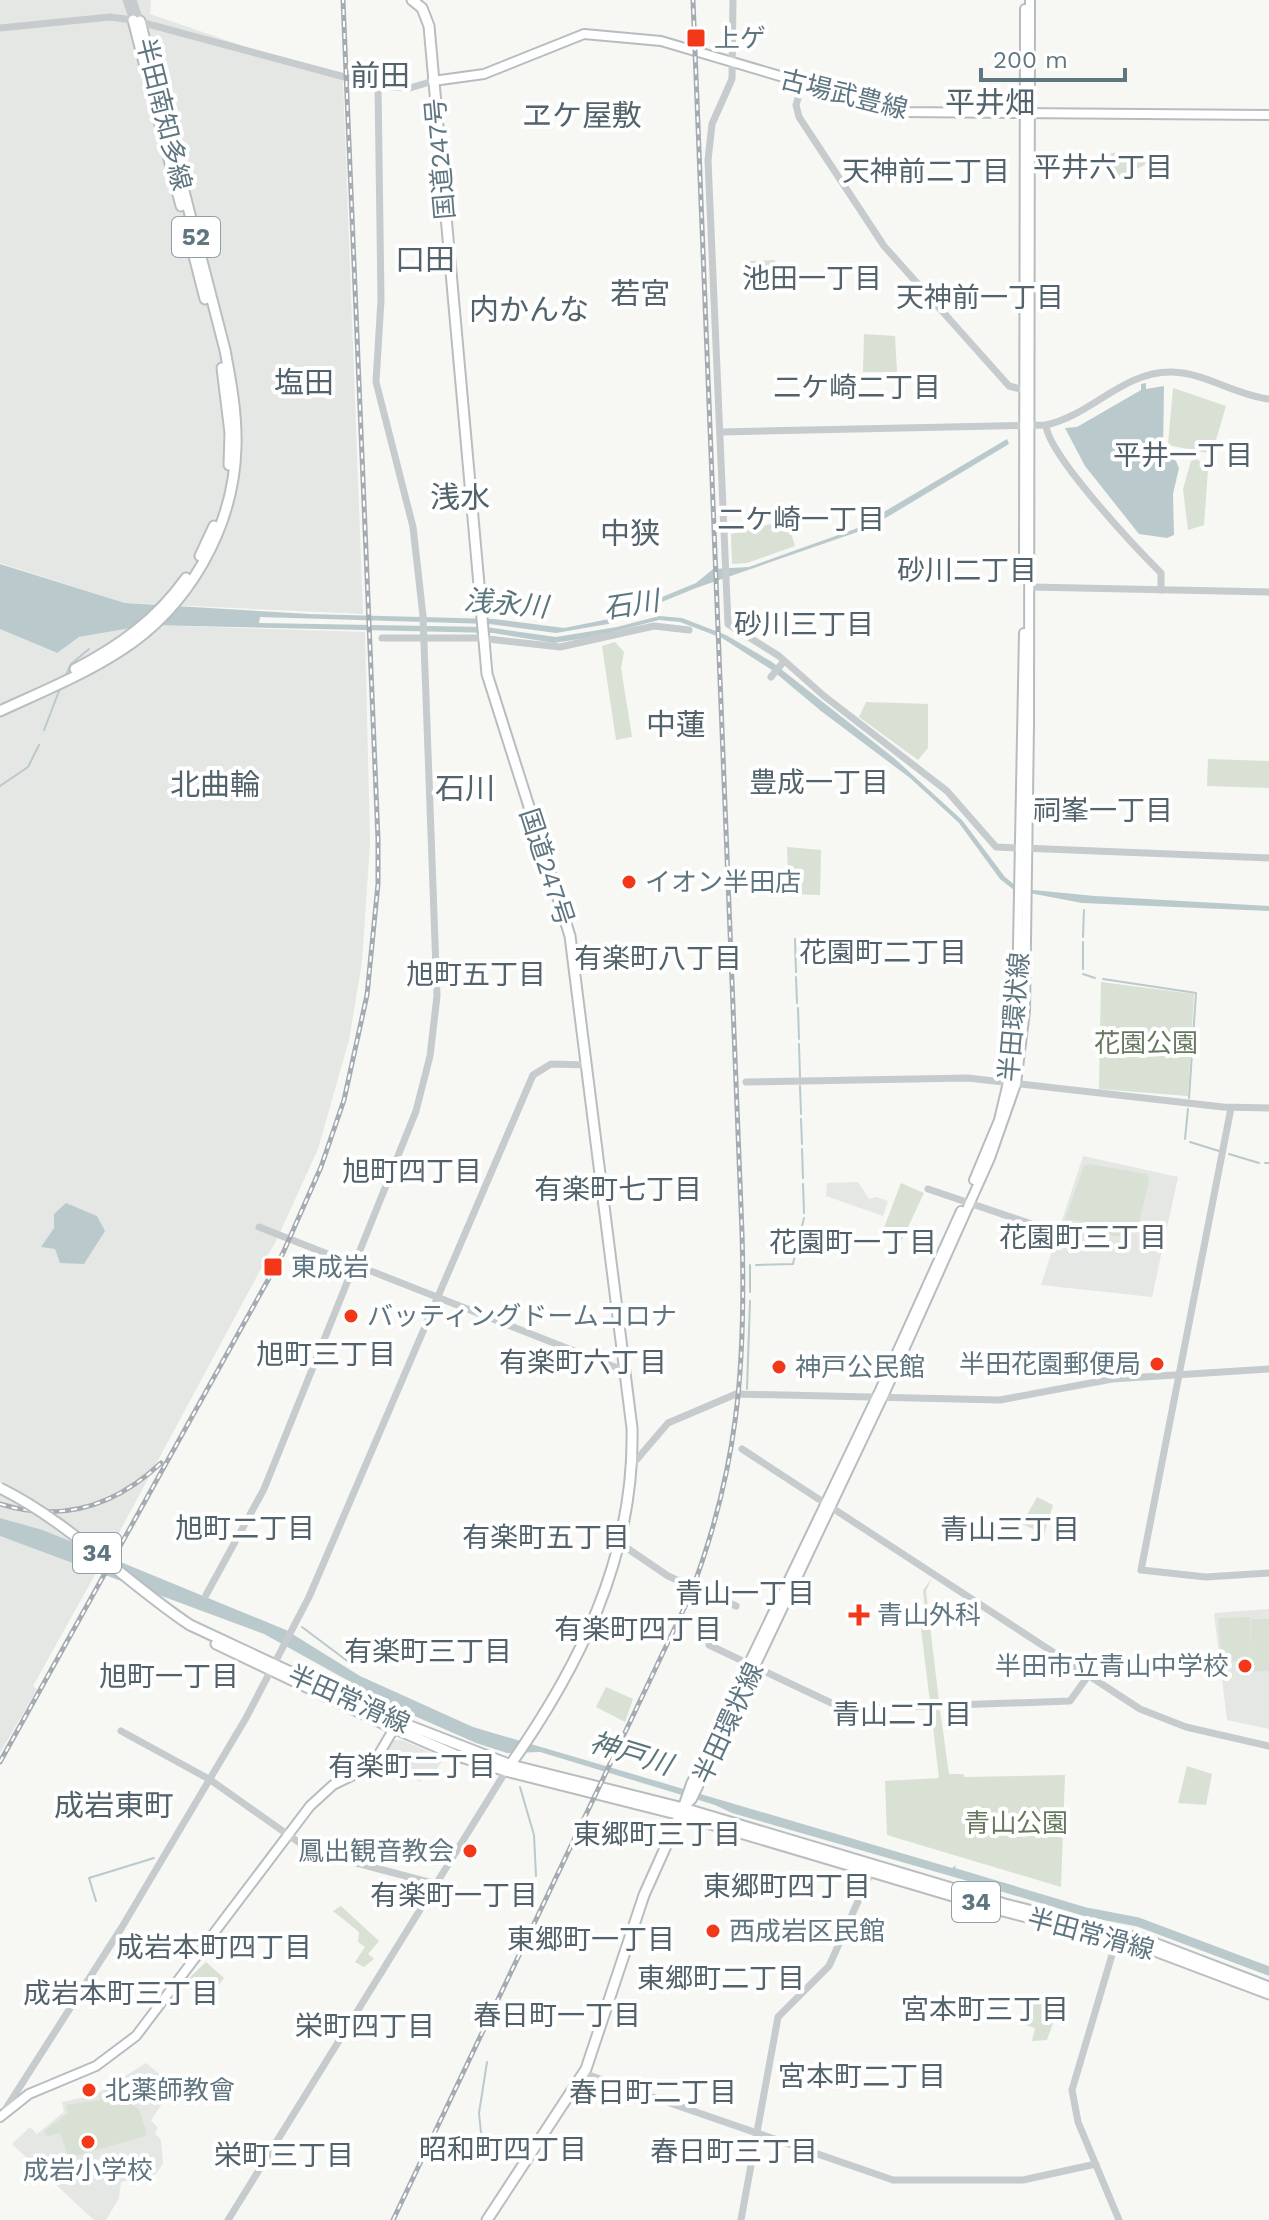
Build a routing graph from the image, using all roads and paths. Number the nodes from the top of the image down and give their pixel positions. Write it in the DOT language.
graph roads {
  1 [pos="126,0"];
  2 [pos="133,0"];
  3 [pos="412,0"];
  4 [pos="733,0"];
  5 [pos="1028,0"];
  6 [pos="137,20"];
  7 [pos="0,28"];
  8 [pos="732,64"];
  9 [pos="433,81"];
  10 [pos="802,85"];
  11 [pos="378,86"];
  12 [pos="1027,114"];
  13 [pos="1269,115"];
  14 [pos="1024,390"];
  15 [pos="1269,399"];
  16 [pos="1046,425"];
  17 [pos="1028,426"];
  18 [pos="721,432"];
  19 [pos="233,456"];
  20 [pos="1030,587"];
  21 [pos="1161,590"];
  22 [pos="1269,592"];
  23 [pos="689,630"];
  24 [pos="424,636"];
  25 [pos="483,636"];
  26 [pos="382,638"];
  27 [pos="782,663"];
  28 [pos="771,677"];
  29 [pos="0,704"];
  30 [pos="0,711"];
  31 [pos="1025,848"];
  32 [pos="1269,858"];
  33 [pos="587,1065"];
  34 [pos="746,1082"];
  35 [pos="1013,1084"];
  36 [pos="1231,1108"];
  37 [pos="1269,1108"];
  38 [pos="928,1189"];
  39 [pos="967,1204"];
  40 [pos="259,1227"];
  41 [pos="1055,1232"];
  42 [pos="353,1266"];
  43 [pos="437,1298"];
  44 [pos="1269,1369"];
  45 [pos="625,1371"];
  46 [pos="1181,1374"];
  47 [pos="879,1398"];
  48 [pos="742,1449"];
  49 [pos="632,1465"];
  50 [pos="0,1490"];
  51 [pos="828,1505"];
  52 [pos="621,1544"];
  53 [pos="1269,1573"];
  54 [pos="206,1595"];
  55 [pos="736,1606"];
  56 [pos="709,1645"];
  57 [pos="751,1665"];
  58 [pos="272,1669"];
  59 [pos="1088,1676"];
  60 [pos="396,1725"];
  61 [pos="121,1731"];
  62 [pos="1269,1746"];
  63 [pos="511,1764"];
  64 [pos="209,1779"];
  65 [pos="685,1805"];
  66 [pos="289,1834"];
  67 [pos="873,1868"];
  68 [pos="436,1884"];
  69 [pos="1117,1937"];
  70 [pos="1269,1987"];
  71 [pos="1269,1994"];
  72 [pos="583,2073"];
  73 [pos="21,2094"];
  74 [pos="3,2114"];
  75 [pos="756,2132"];
  76 [pos="1096,2164"];
  77 [pos="228,2220"];
  78 [pos="487,2220"];
  79 [pos="741,2220"];
  80 [pos="1119,2220"];
  1 -- 6 [label="street"];
  2 -- 6 [label="street"];
  3 -- 9 [label="main road, 国道247号"];
  4 -- 8 [label="street"];
  5 -- 12 [label="main road, 半田環状線"];
  6 -- 7 [label="street"];
  6 -- 11 [label="street"];
  6 -- 19 [label="main road, 半田南知多線 / 52"];
  8 -- 9 [label="main road, 古場武豊線"];
  8 -- 10 [label="main road, 古場武豊線"];
  8 -- 18 [label="street"];
  9 -- 11 [label="street"];
  9 -- 25 [label="main road, 国道247号"];
  10 -- 12 [label="main road, 古場武豊線"];
  10 -- 14 [label="street"];
  11 -- 24 [label="street"];
  12 -- 13 [label="main road, 古場武豊線"];
  12 -- 14 [label="main road, 半田環状線"];
  12 -- 17 [label="main road, 半田環状線"];
  14 -- 17 [label="main road, 半田環状線"];
  15 -- 16 [label="street"];
  16 -- 17 [label="street"];
  16 -- 21 [label="street"];
  17 -- 18 [label="street"];
  17 -- 20 [label="main road, 半田環状線"];
  17 -- 31 [label="main road, 半田環状線"];
  18 -- 27 [label="street"];
  19 -- 29 [label="main road, 半田南知多線 / 52"];
  19 -- 30 [label="main road, 半田南知多線 / 52"];
  20 -- 21 [label="street"];
  20 -- 31 [label="main road, 半田環状線"];
  21 -- 22 [label="street"];
  23 -- 25 [label="street"];
  24 -- 25 [label="street"];
  24 -- 26 [label="street"];
  24 -- 42 [label="street"];
  25 -- 33 [label="main road, 国道247号"];
  27 -- 28 [label="street"];
  27 -- 31 [label="street"];
  31 -- 32 [label="street"];
  31 -- 35 [label="main road, 半田環状線"];
  33 -- 43 [label="street"];
  33 -- 45 [label="main road, 国道247号"];
  34 -- 35 [label="street"];
  35 -- 36 [label="street"];
  35 -- 39 [label="main road, 半田環状線"];
  36 -- 37 [label="street"];
  36 -- 46 [label="street"];
  38 -- 39 [label="street"];
  39 -- 41 [label="street"];
  39 -- 47 [label="main road, 半田環状線"];
  40 -- 42 [label="street"];
  42 -- 43 [label="street"];
  42 -- 54 [label="street"];
  43 -- 45 [label="street"];
  43 -- 58 [label="street"];
  44 -- 46 [label="street"];
  45 -- 49 [label="main road, 国道247号"];
  46 -- 47 [label="street"];
  46 -- 53 [label="street"];
  47 -- 49 [label="street"];
  47 -- 51 [label="main road, 半田環状線"];
  48 -- 51 [label="street"];
  49 -- 52 [label="main road, 国道247号"];
  50 -- 58 [label="main road, 半田常滑線 / 34, bridge"];
  51 -- 57 [label="main road, 半田環状線"];
  51 -- 59 [label="street"];
  52 -- 55 [label="street"];
  52 -- 63 [label="main road, 国道247号"];
  56 -- 57 [label="street"];
  57 -- 59 [label="street"];
  57 -- 65 [label="main road, 半田環状線"];
  58 -- 60 [label="main road, 半田常滑線 / 34"];
  58 -- 64 [label="street"];
  59 -- 62 [label="street"];
  60 -- 63 [label="main road, 半田常滑線 / 34"];
  60 -- 66 [label="main road"];
  61 -- 64 [label="street"];
  63 -- 65 [label="main road"];
  63 -- 68 [label="street"];
  64 -- 66 [label="street"];
  64 -- 73 [label="street"];
  65 -- 67 [label="main road, 半田常滑線 / 34"];
  65 -- 72 [label="main road"];
  66 -- 68 [label="street"];
  66 -- 73 [label="main road"];
  67 -- 69 [label="main road, 半田常滑線 / 34"];
  67 -- 75 [label="street"];
  68 -- 77 [label="street"];
  69 -- 70 [label="main road, 半田常滑線 / 34"];
  69 -- 71 [label="main road, 半田常滑線 / 34"];
  69 -- 76 [label="street"];
  72 -- 75 [label="street"];
  72 -- 78 [label="main road"];
  73 -- 74 [label="main road"];
  75 -- 76 [label="street"];
  75 -- 79 [label="street"];
  76 -- 80 [label="street"];
}
